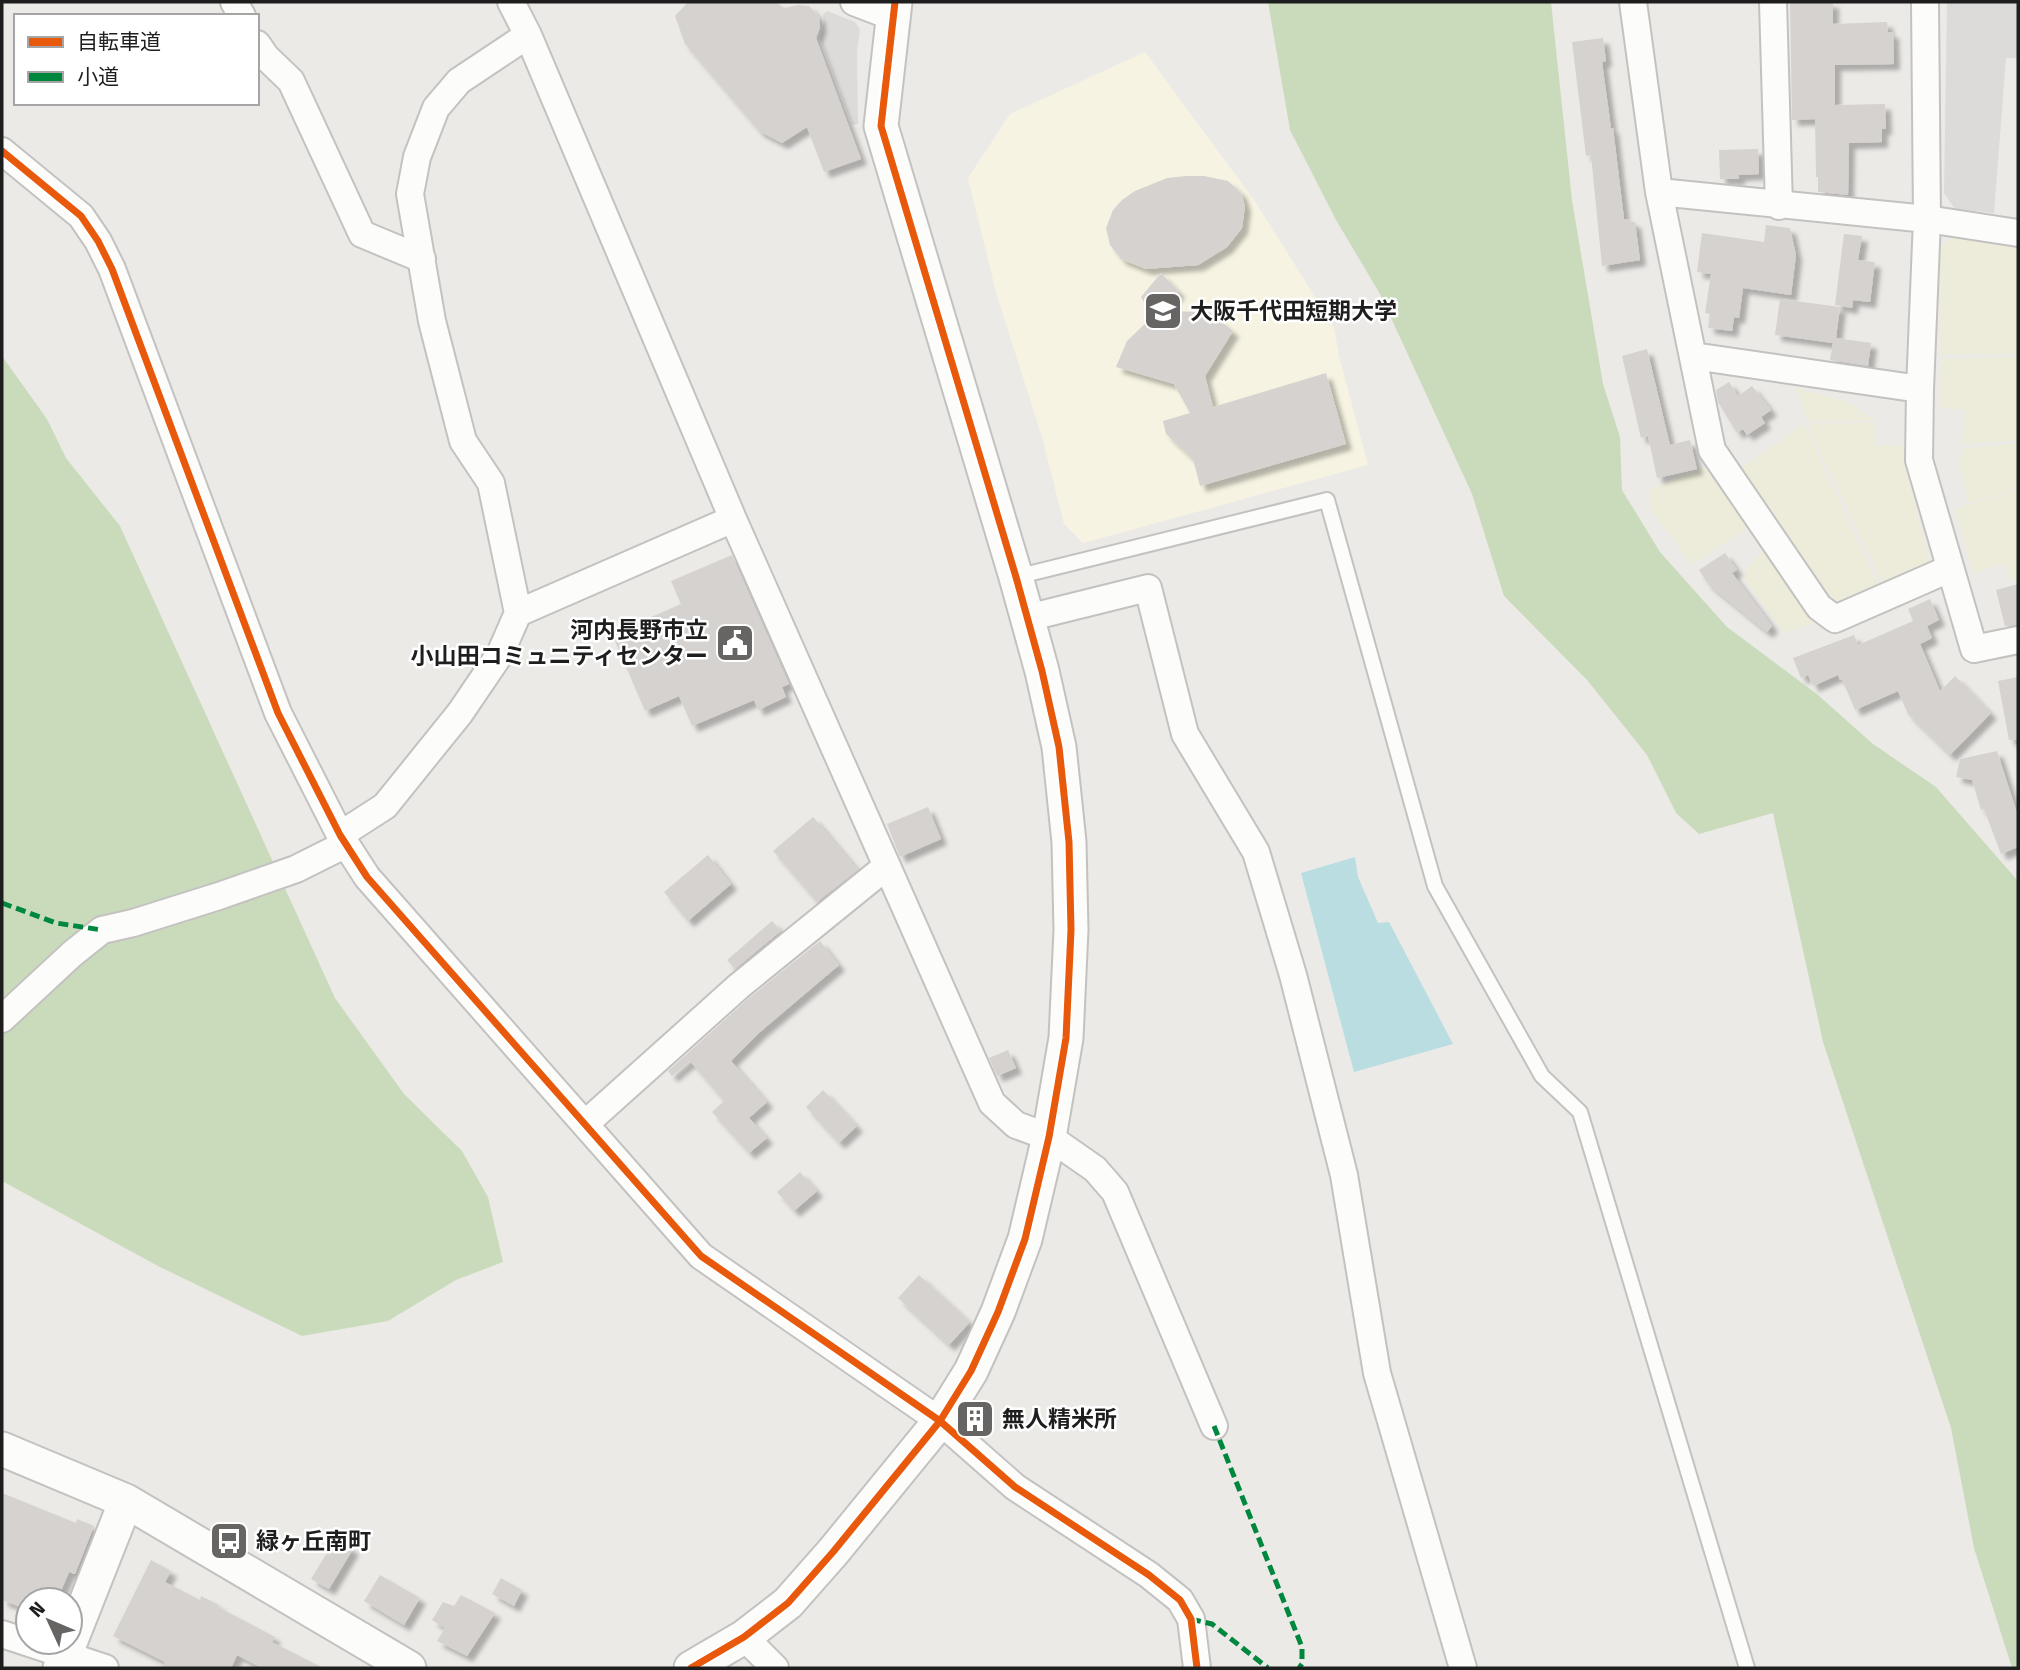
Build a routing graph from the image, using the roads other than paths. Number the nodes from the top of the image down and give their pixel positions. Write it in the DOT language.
graph roads {
  1 [pos="511,2"];
  2 [pos="854,2"];
  3 [pos="1633,2"];
  4 [pos="1773,2"];
  5 [pos="1925,2"];
  6 [pos="894,9"];
  7 [pos="528,35"];
  8 [pos="259,47"];
  9 [pos="2,151"];
  10 [pos="1658,192"];
  11 [pos="1779,206"];
  12 [pos="1927,219"];
  13 [pos="2018,233"];
  14 [pos="422,259"];
  15 [pos="1693,356"];
  16 [pos="1920,389"];
  17 [pos="733,519"];
  18 [pos="1949,569"];
  19 [pos="1016,577"];
  20 [pos="518,613"];
  21 [pos="1027,618"];
  22 [pos="2018,640"];
  23 [pos="343,839"];
  24 [pos="887,866"];
  25 [pos="2,1019"];
  26 [pos="585,1124"];
  27 [pos="1049,1137"];
  28 [pos="940,1421"];
  29 [pos="1214,1426"];
  30 [pos="2,1450"];
  31 [pos="126,1501"];
  32 [pos="2,1634"];
  33 [pos="744,1637"];
  34 [pos="63,1662"];
  35 [pos="105,1668"];
  36 [pos="409,1668"];
  37 [pos="691,1668"];
  38 [pos="775,1668"];
  39 [pos="1197,1668"];
  40 [pos="1463,1668"];
  41 [pos="1747,1668"];
  1 -- 7 [label="street"];
  2 -- 6 [label="street"];
  3 -- 10 [label="street"];
  4 -- 11 [label="street"];
  5 -- 12 [label="street"];
  6 -- 19 [label="street"];
  7 -- 14 [label="street"];
  7 -- 17 [label="street"];
  8 -- 14 [label="street"];
  9 -- 23 [label="street"];
  10 -- 11 [label="street"];
  10 -- 15 [label="street"];
  11 -- 12 [label="street"];
  12 -- 13 [label="street"];
  12 -- 16 [label="street"];
  14 -- 20 [label="street"];
  15 -- 16 [label="street"];
  15 -- 18 [label="street"];
  16 -- 18 [label="street"];
  17 -- 20 [label="street"];
  17 -- 24 [label="street"];
  18 -- 22 [label="street"];
  19 -- 21 [label="street"];
  19 -- 41 [label="lane"];
  20 -- 23 [label="street"];
  21 -- 27 [label="street"];
  21 -- 40 [label="street"];
  23 -- 25 [label="street"];
  23 -- 26 [label="street"];
  24 -- 26 [label="street"];
  24 -- 27 [label="street"];
  26 -- 28 [label="street"];
  27 -- 28 [label="street"];
  27 -- 29 [label="street"];
  28 -- 33 [label="street"];
  28 -- 39 [label="street"];
  30 -- 31 [label="street"];
  31 -- 34 [label="street"];
  31 -- 36 [label="street"];
  32 -- 34 [label="street"];
  33 -- 37 [label="street"];
  33 -- 38 [label="street"];
  34 -- 35 [label="street"];
}
